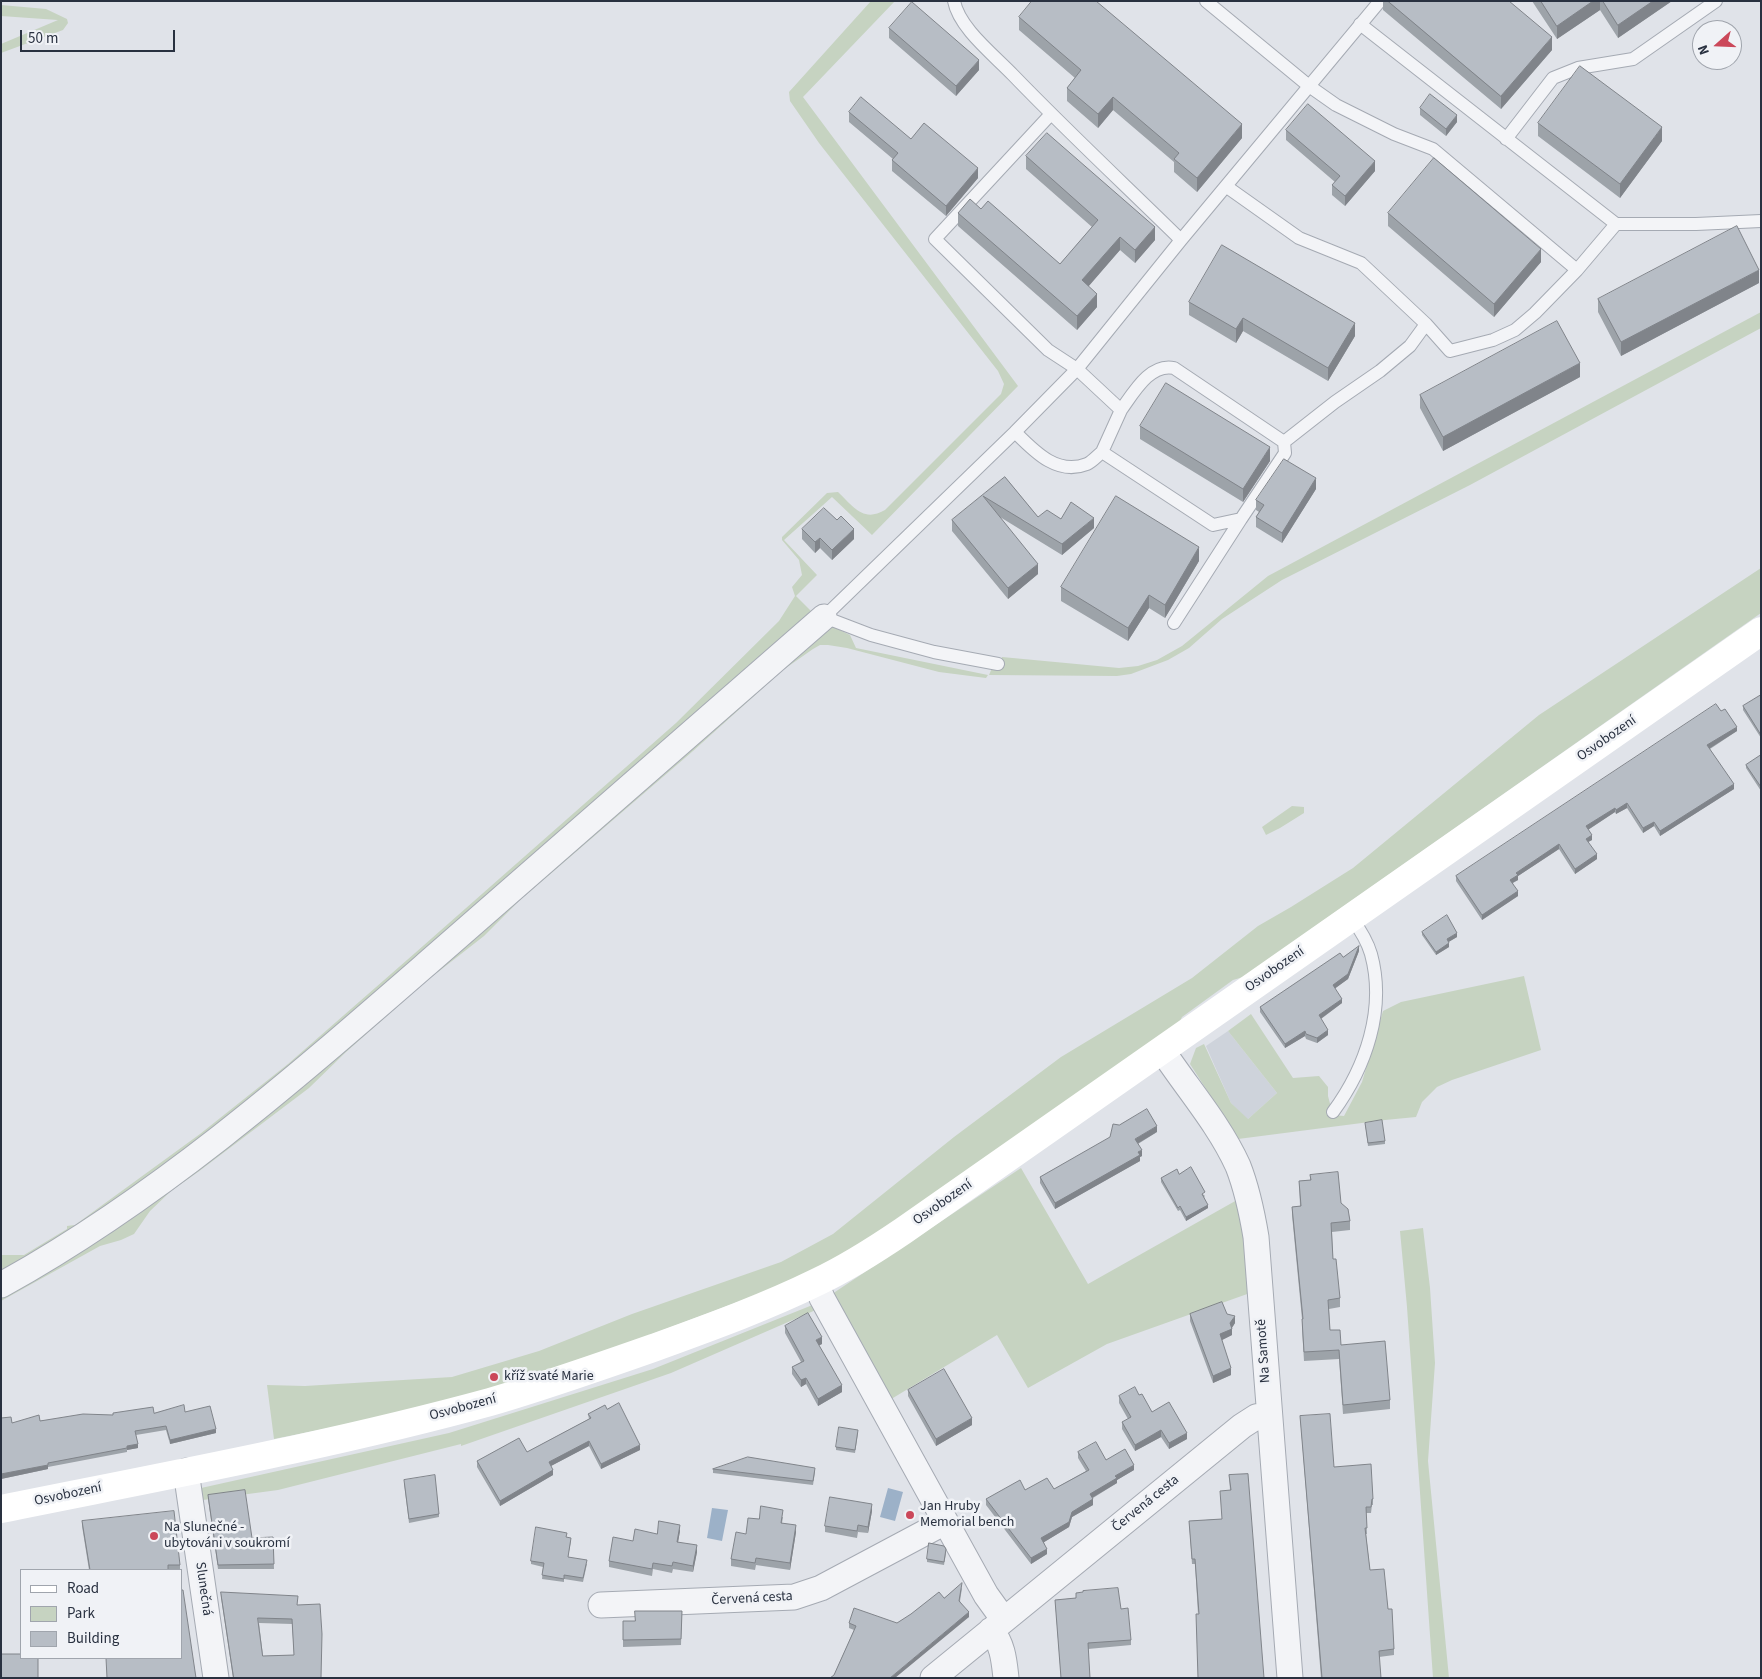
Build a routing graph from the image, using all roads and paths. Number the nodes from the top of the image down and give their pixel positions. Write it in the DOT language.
graph roads {
  1 [pos="954,1"];
  2 [pos="1206,1"];
  3 [pos="1380,1"];
  4 [pos="1716,1"];
  5 [pos="1360,24"];
  6 [pos="1309,86"];
  7 [pos="1051,114"];
  8 [pos="1506,139"];
  9 [pos="1227,187"];
  10 [pos="1761,221"];
  11 [pos="1616,224"];
  12 [pos="1181,240"];
  13 [pos="1577,270"];
  14 [pos="1426,324"];
  15 [pos="1077,370"];
  16 [pos="1121,410"];
  17 [pos="1015,432"];
  18 [pos="1284,442"];
  19 [pos="1102,452"];
  20 [pos="1241,518"];
  21 [pos="824,617"];
  22 [pos="1174,623"];
  23 [pos="1761,631"];
  24 [pos="998,664"];
  25 [pos="1351,917"];
  26 [pos="1162,1050"];
  27 [pos="1333,1112"];
  28 [pos="816,1283"];
  29 [pos="1,1285"];
  30 [pos="1269,1414"];
  31 [pos="186,1471"];
  32 [pos="1,1509"];
  33 [pos="946,1522"];
  34 [pos="601,1605"];
  35 [pos="998,1625"];
  36 [pos="216,1678"];
  37 [pos="933,1678"];
  38 [pos="1006,1678"];
  39 [pos="1290,1678"];
  1 -- 7 [label="lane"];
  2 -- 6 [label="lane"];
  3 -- 5 [label="lane"];
  4 -- 8 [label="lane"];
  5 -- 6 [label="lane"];
  5 -- 8 [label="lane"];
  6 -- 9 [label="lane"];
  6 -- 13 [label="lane"];
  7 -- 12 [label="lane"];
  7 -- 15 [label="lane"];
  8 -- 11 [label="lane"];
  9 -- 12 [label="lane"];
  9 -- 14 [label="lane"];
  10 -- 11 [label="lane"];
  11 -- 13 [label="lane"];
  12 -- 15 [label="lane"];
  13 -- 14 [label="lane"];
  14 -- 18 [label="lane"];
  15 -- 16 [label="lane"];
  15 -- 17 [label="lane"];
  16 -- 18 [label="lane"];
  16 -- 19 [label="lane"];
  17 -- 19 [label="lane"];
  17 -- 21 [label="lane"];
  18 -- 20 [label="lane"];
  19 -- 20 [label="lane"];
  20 -- 22 [label="lane"];
  21 -- 24 [label="lane"];
  21 -- 29 [label="street"];
  23 -- 25 [label="main road, Osvobození"];
  25 -- 26 [label="main road, Osvobození"];
  25 -- 27 [label="lane"];
  26 -- 28 [label="main road, Osvobození"];
  26 -- 30 [label="street, Na Samotě"];
  28 -- 31 [label="main road, Osvobození"];
  28 -- 33 [label="street"];
  30 -- 35 [label="street, Červená cesta"];
  30 -- 39 [label="street, Na Samotě"];
  31 -- 32 [label="main road, Osvobození"];
  31 -- 36 [label="street, Slunečná"];
  33 -- 34 [label="street, Červená cesta"];
  33 -- 35 [label="street"];
  35 -- 37 [label="street, Červená cesta"];
  35 -- 38 [label="street"];
}
